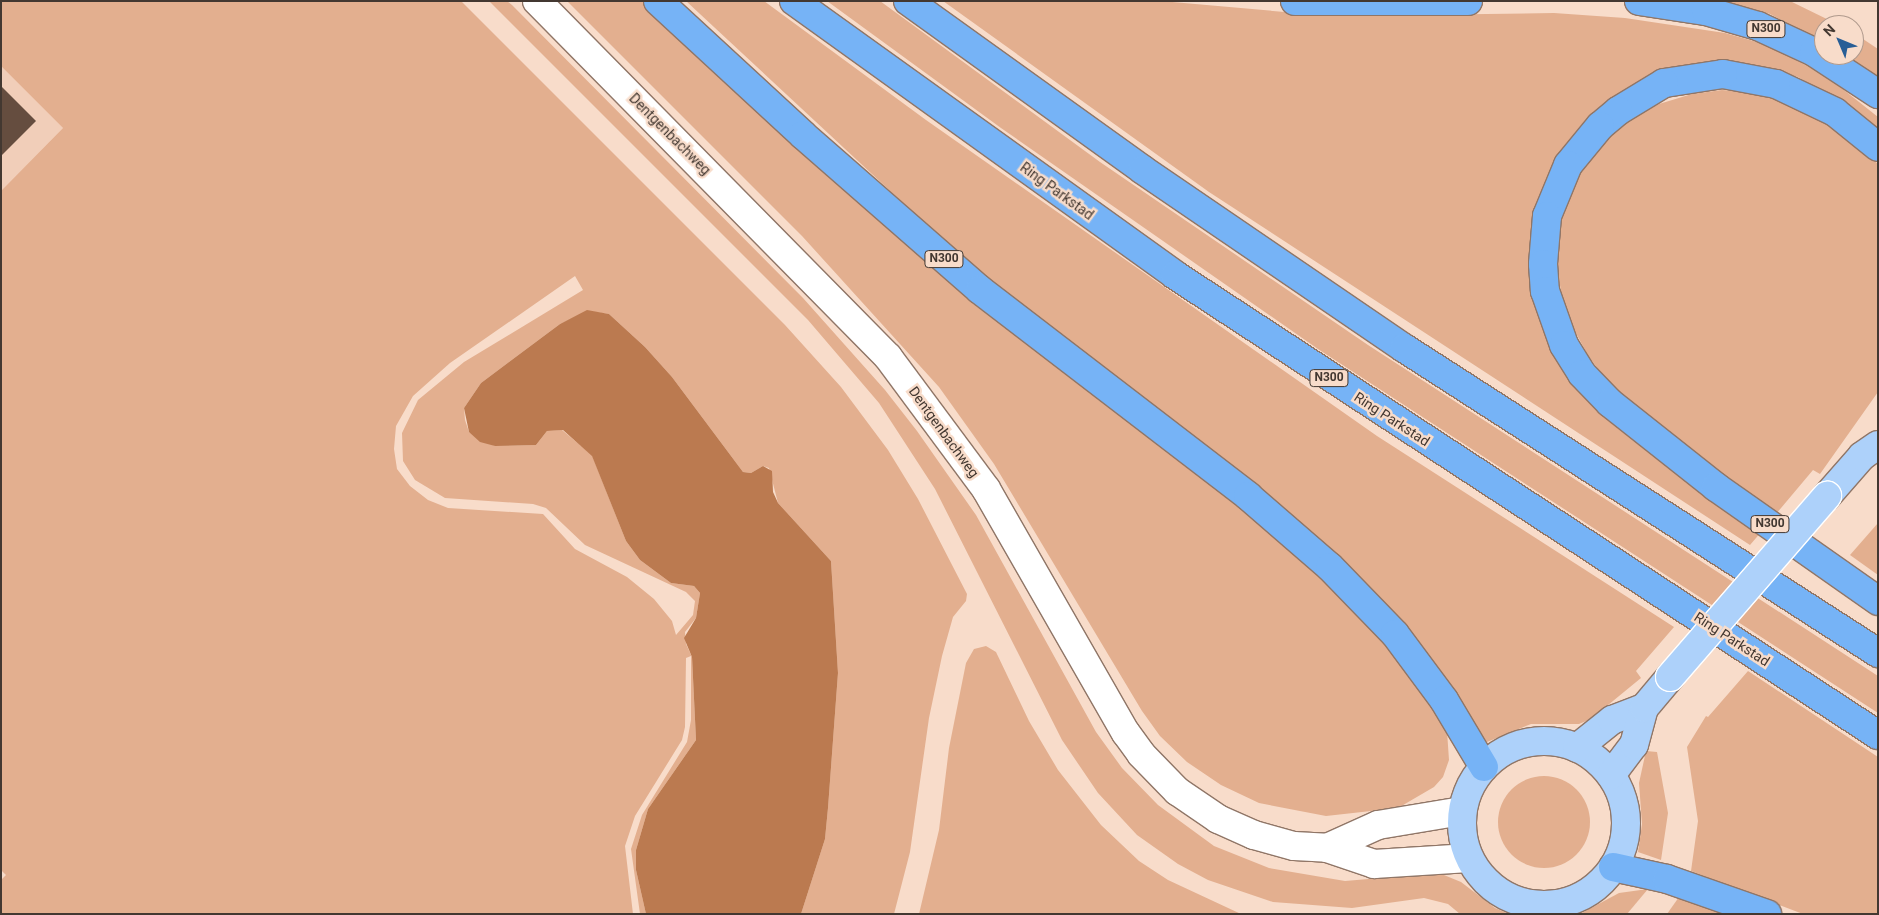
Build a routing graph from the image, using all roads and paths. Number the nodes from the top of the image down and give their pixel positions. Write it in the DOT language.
graph roads {
  1 [pos="537,1"];
  2 [pos="658,1"];
  3 [pos="794,1"];
  4 [pos="908,1"];
  5 [pos="1295,1"];
  6 [pos="1468,1"];
  7 [pos="1639,1"];
  8 [pos="1878,94"];
  9 [pos="1878,147"];
  10 [pos="1878,426"];
  11 [pos="1870,450"];
  12 [pos="1878,601"];
  13 [pos="1878,653"];
  14 [pos="1644,708"];
  15 [pos="1878,734"];
  16 [pos="1577,748"];
  17 [pos="1484,767"];
  18 [pos="1611,775"];
  19 [pos="1462,811"];
  20 [pos="1327,848"];
  21 [pos="1469,858"];
  22 [pos="1613,867"];
  23 [pos="1767,914"];
  1 -- 20 [label="street, Dentgenbachweg"];
  2 -- 17 [label="highway, N300"];
  3 -- 15 [label="highway, Ring Parkstad / N300"];
  4 -- 13 [label="highway"];
  5 -- 6 [label="highway"];
  7 -- 8 [label="highway, N300"];
  9 -- 12 [label="highway, N300"];
  10 -- 11 [label="main road"];
  11 -- 14 [label="main road, bridge"];
  14 -- 16 [label="main road"];
  14 -- 18 [label="main road"];
  16 -- 17 [label="main road"];
  16 -- 18 [label="main road"];
  17 -- 19 [label="main road"];
  18 -- 22 [label="main road"];
  19 -- 20 [label="street, Dentgenbachweg"];
  19 -- 21 [label="main road"];
  20 -- 21 [label="street, Dentgenbachweg"];
  21 -- 22 [label="main road"];
  22 -- 23 [label="highway"];
}
